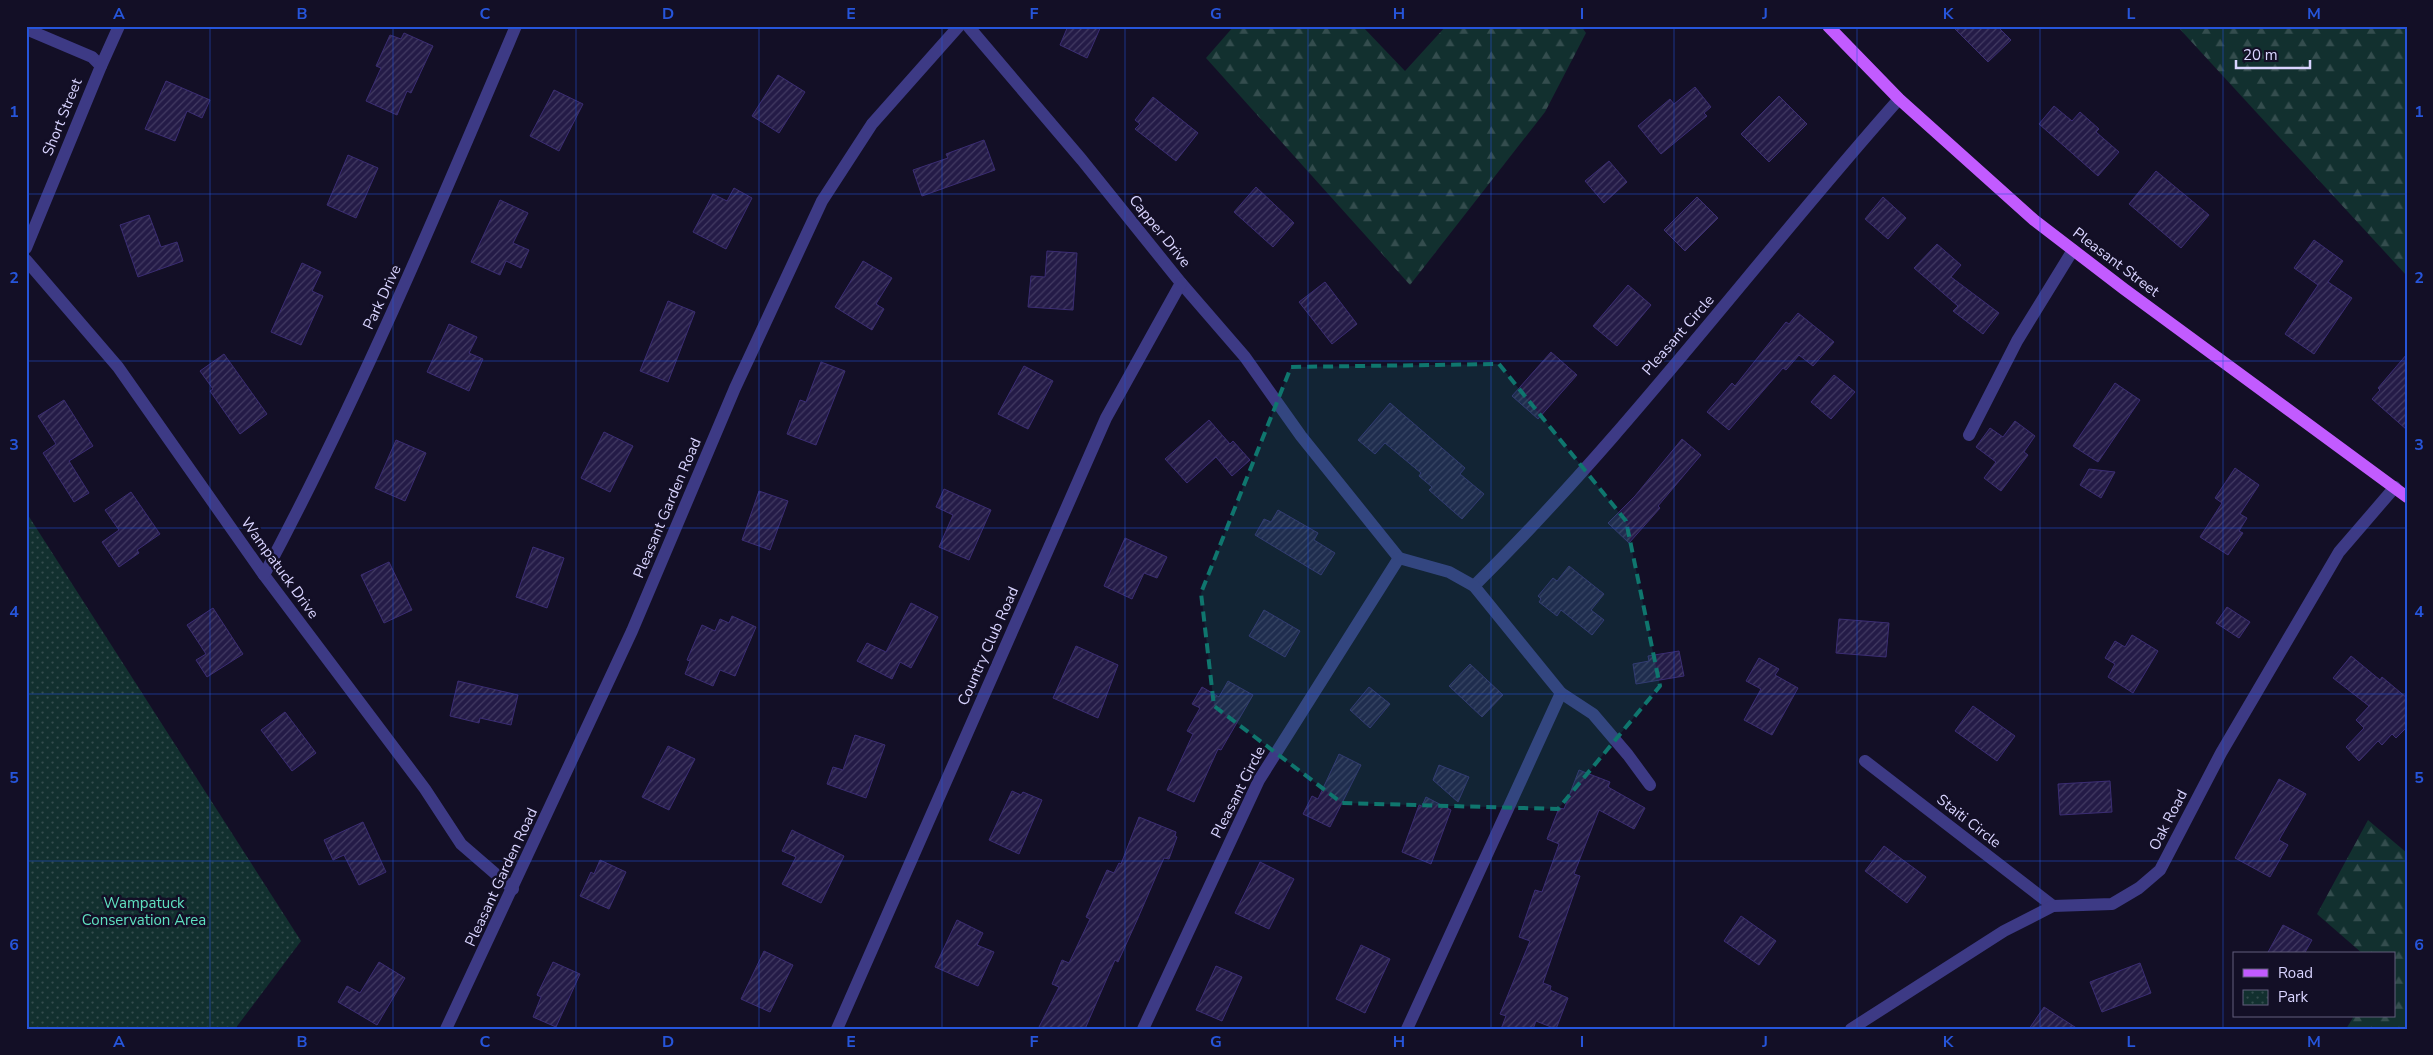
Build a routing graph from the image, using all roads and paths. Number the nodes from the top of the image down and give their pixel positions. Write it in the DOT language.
graph roads {
  1 [pos="119,26"];
  2 [pos="516,26"];
  3 [pos="959,26"];
  4 [pos="968,26"];
  5 [pos="1828,26"];
  6 [pos="26,29"];
  7 [pos="101,66"];
  8 [pos="1899,99"];
  9 [pos="26,248"];
  10 [pos="2073,250"];
  11 [pos="26,260"];
  12 [pos="1181,282"];
  13 [pos="1969,435"];
  14 [pos="2395,487"];
  15 [pos="2407,497"];
  16 [pos="1399,558"];
  17 [pos="264,575"];
  18 [pos="1474,586"];
  19 [pos="1561,694"];
  20 [pos="1865,761"];
  21 [pos="1650,785"];
  22 [pos="514,889"];
  23 [pos="2053,906"];
  24 [pos="446,1029"];
  25 [pos="837,1029"];
  26 [pos="1143,1029"];
  27 [pos="1407,1029"];
  28 [pos="1851,1029"];
  1 -- 7 [label="street, Short Street"];
  2 -- 17 [label="street, Park Drive"];
  3 -- 22 [label="street, Pleasant Garden Road"];
  4 -- 12 [label="street, Capper Drive"];
  5 -- 8 [label="main road, Pleasant Street"];
  6 -- 7 [label="street"];
  7 -- 9 [label="street, Short Street"];
  8 -- 10 [label="main road, Pleasant Street"];
  8 -- 18 [label="street, Pleasant Circle"];
  10 -- 13 [label="street"];
  10 -- 14 [label="main road, Pleasant Street"];
  11 -- 17 [label="street, Wampatuck Drive"];
  12 -- 16 [label="street, Capper Drive"];
  12 -- 25 [label="street, Country Club Road"];
  14 -- 15 [label="main road, Pleasant Street"];
  14 -- 23 [label="street, Oak Road"];
  16 -- 18 [label="street"];
  16 -- 26 [label="street, Pleasant Circle"];
  17 -- 22 [label="street, Wampatuck Drive"];
  18 -- 19 [label="street"];
  19 -- 21 [label="street"];
  19 -- 27 [label="street"];
  20 -- 23 [label="street, Staiti Circle"];
  22 -- 24 [label="street, Pleasant Garden Road"];
  23 -- 28 [label="street, Oak Road"];
}
